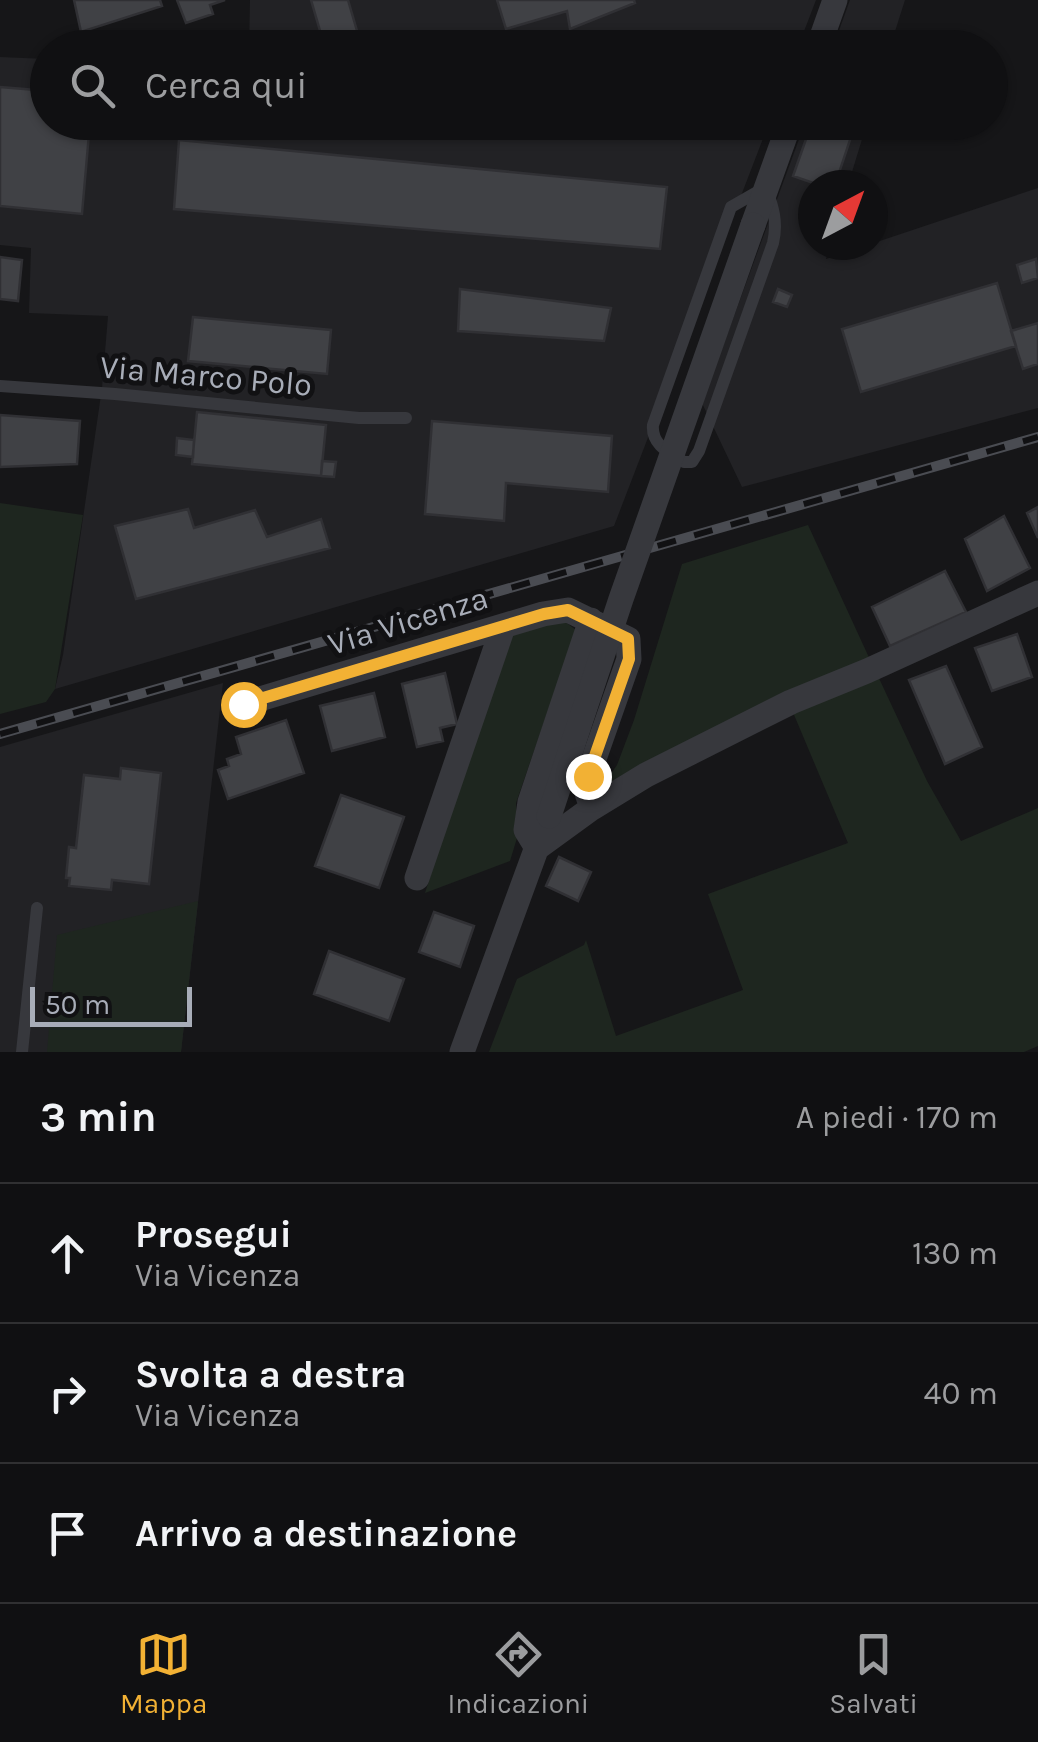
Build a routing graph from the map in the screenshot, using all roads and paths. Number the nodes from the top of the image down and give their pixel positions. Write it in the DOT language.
graph roads {
  1 [pos="835,0"];
  2 [pos="824,30"];
  3 [pos="783,140"];
  4 [pos="766,187"];
  5 [pos="0,386"];
  6 [pos="406,418"];
  7 [pos="1038,593"];
  8 [pos="591,620"];
  9 [pos="503,626"];
  10 [pos="243,704"];
  11 [pos="592,808"];
  12 [pos="559,820"];
  13 [pos="537,848"];
  14 [pos="417,878"];
  15 [pos="37,908"];
  16 [pos="22,1052"];
  17 [pos="462,1052"];
  1 -- 2 [label="street"];
  3 -- 4 [label="street"];
  4 -- 4 [label="lane"];
  4 -- 12 [label="street, bridge"];
  5 -- 6 [label="lane, Via Marco Polo"];
  7 -- 11 [label="street"];
  8 -- 9 [label="street, Via Vicenza"];
  8 -- 11 [label="street, Via Vicenza"];
  8 -- 13 [label="street"];
  9 -- 10 [label="street, Via Vicenza"];
  9 -- 14 [label="street"];
  11 -- 12 [label="street"];
  12 -- 13 [label="street"];
  13 -- 17 [label="street"];
  15 -- 16 [label="lane"];
}
